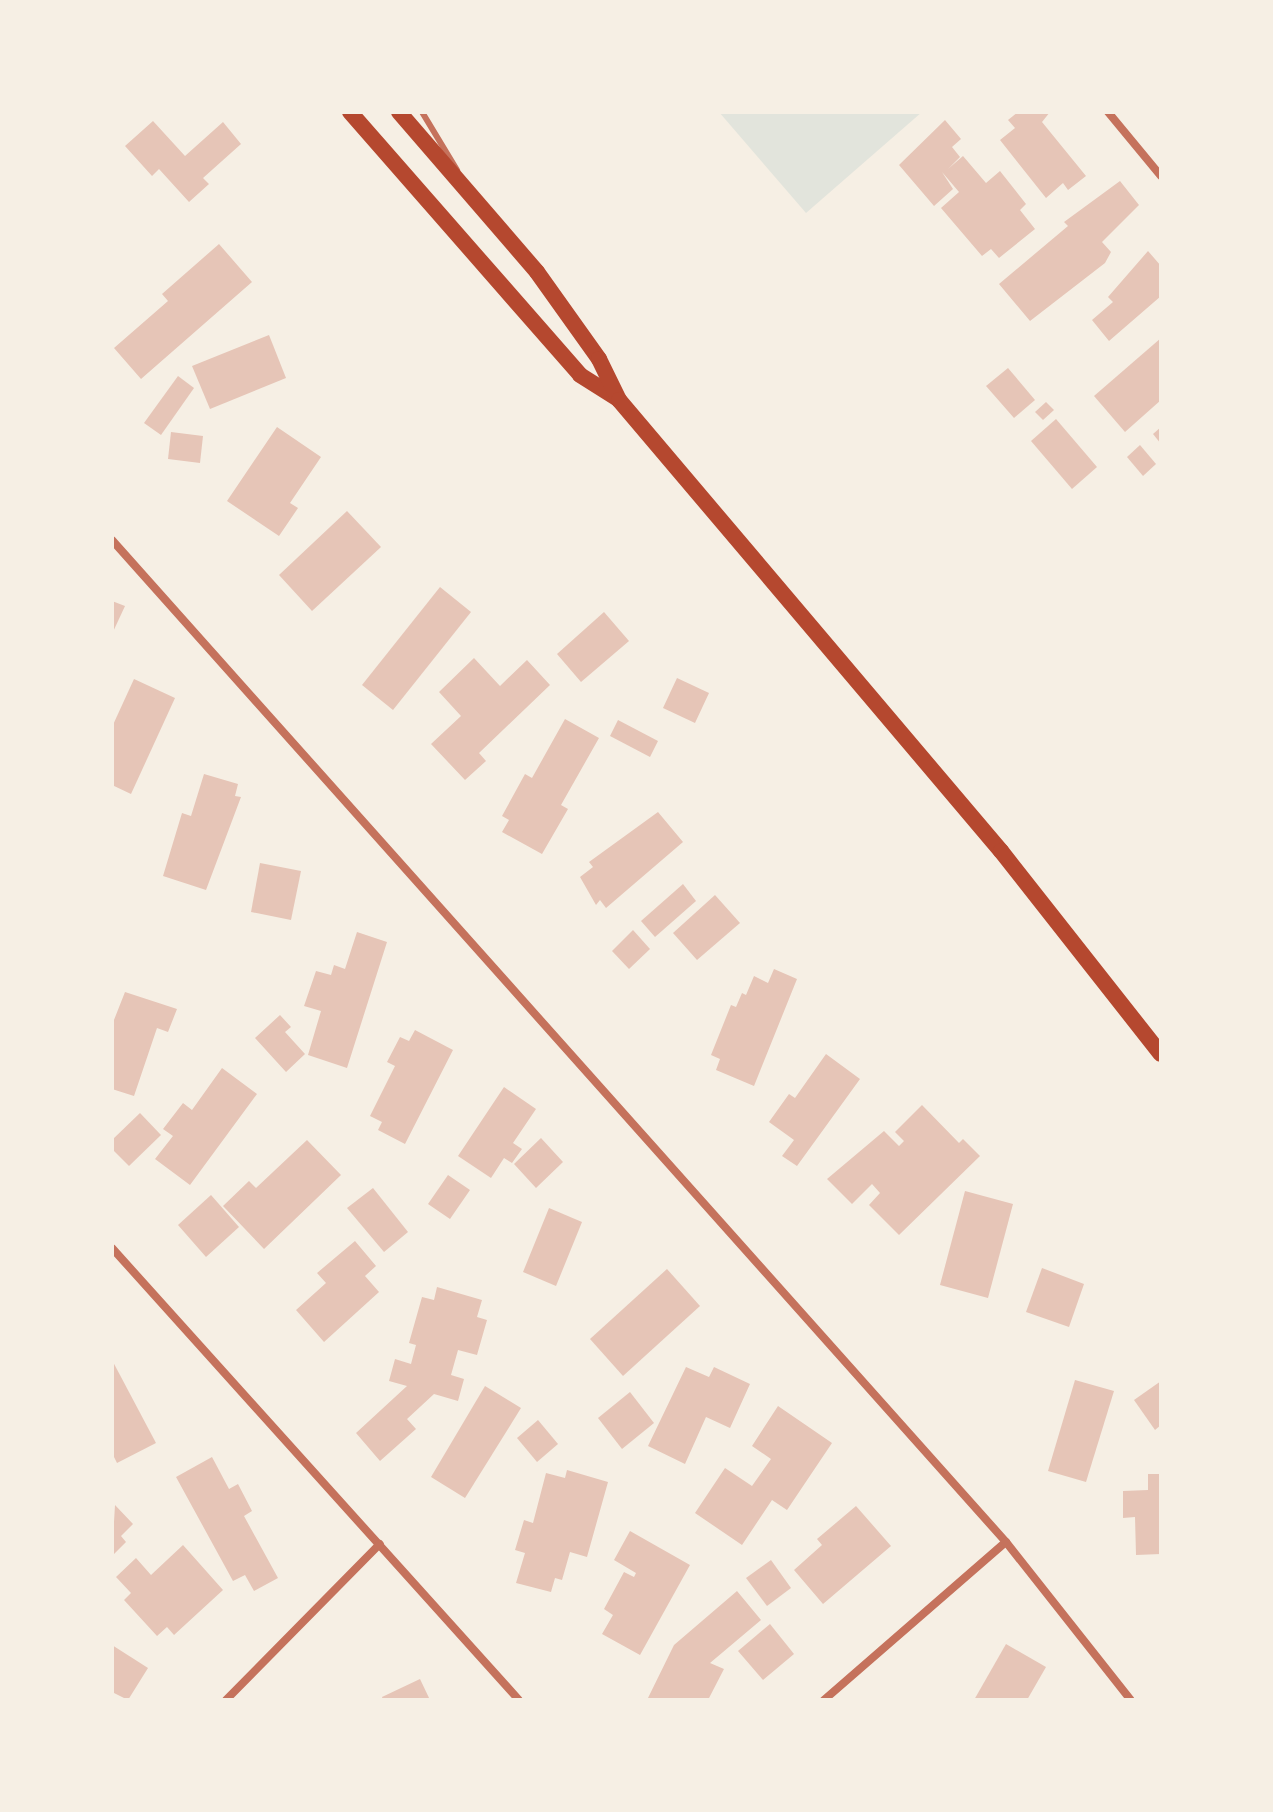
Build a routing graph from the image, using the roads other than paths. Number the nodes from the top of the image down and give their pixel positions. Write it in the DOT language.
graph roads {
  1 [pos="350,112"];
  2 [pos="399,112"];
  3 [pos="422,112"];
  4 [pos="1108,112"];
  5 [pos="1161,176"];
  6 [pos="470,195"];
  7 [pos="619,400"];
  8 [pos="112,540"];
  9 [pos="1161,1054"];
  10 [pos="112,1248"];
  11 [pos="1006,1542"];
  12 [pos="380,1544"];
  13 [pos="226,1700"];
  14 [pos="519,1700"];
  15 [pos="824,1700"];
  16 [pos="1131,1700"];
  1 -- 7 [label="main road"];
  2 -- 6 [label="main road"];
  3 -- 6 [label="lane"];
  4 -- 5 [label="street"];
  6 -- 7 [label="main road"];
  7 -- 9 [label="main road"];
  8 -- 11 [label="street"];
  10 -- 12 [label="street"];
  11 -- 15 [label="street"];
  11 -- 16 [label="street"];
  12 -- 13 [label="street"];
  12 -- 14 [label="street"];
}
